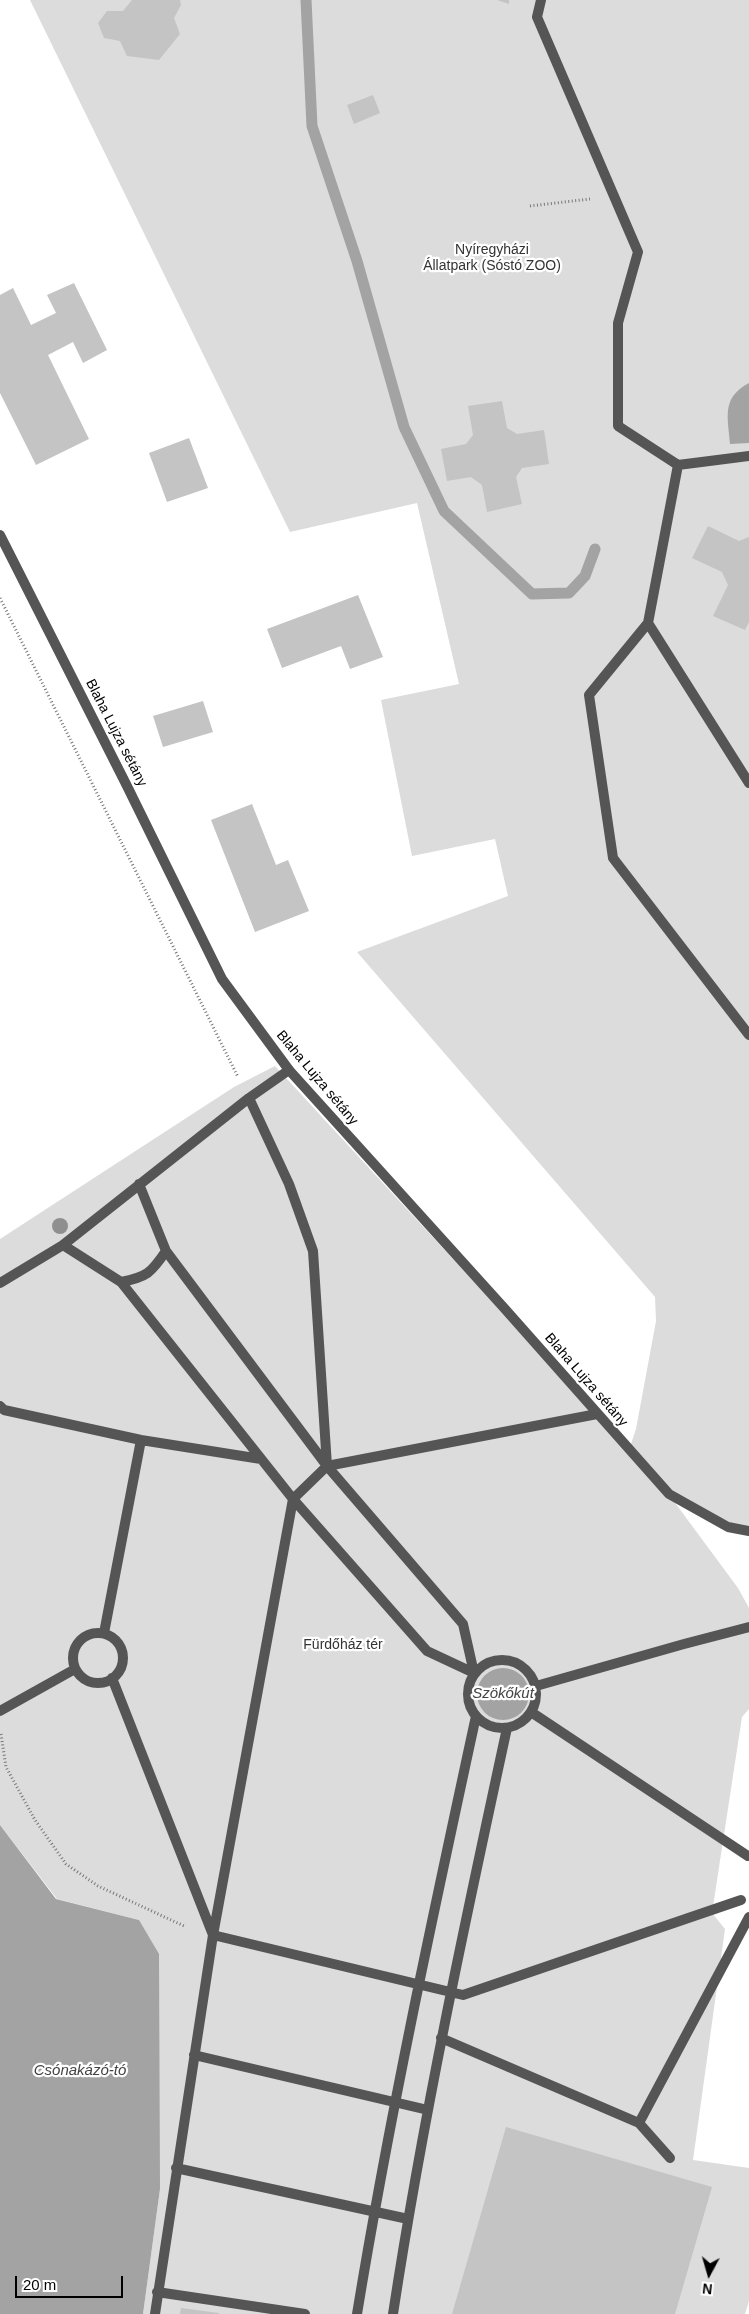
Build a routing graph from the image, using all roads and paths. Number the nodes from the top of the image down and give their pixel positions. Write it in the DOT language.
graph roads {
  1 [pos="541,0"];
  2 [pos="613,196"];
  3 [pos="530,206"];
  4 [pos="749,456"];
  5 [pos="678,465"];
  6 [pos="0,535"];
  7 [pos="0,598"];
  8 [pos="648,623"];
  9 [pos="749,783"];
  10 [pos="749,1035"];
  11 [pos="289,1070"];
  12 [pos="249,1098"];
  13 [pos="139,1184"];
  14 [pos="63,1245"];
  15 [pos="166,1251"];
  16 [pos="120,1282"];
  17 [pos="0,1283"];
  18 [pos="0,1406"];
  19 [pos="597,1414"];
  20 [pos="141,1440"];
  21 [pos="261,1460"];
  22 [pos="327,1466"];
  23 [pos="293,1499"];
  24 [pos="749,1531"];
  25 [pos="749,1627"];
  26 [pos="104,1633"];
  27 [pos="76,1669"];
  28 [pos="474,1673"];
  29 [pos="112,1678"];
  30 [pos="536,1686"];
  31 [pos="0,1711"];
  32 [pos="531,1712"];
  33 [pos="476,1716"];
  34 [pos="507,1728"];
  35 [pos="1,1732"];
  36 [pos="748,1856"];
  37 [pos="741,1900"];
  38 [pos="749,1917"];
  39 [pos="213,1935"];
  40 [pos="417,1985"];
  41 [pos="450,1993"];
  42 [pos="442,2038"];
  43 [pos="194,2055"];
  44 [pos="395,2102"];
  45 [pos="428,2110"];
  46 [pos="639,2123"];
  47 [pos="670,2158"];
  48 [pos="176,2168"];
  49 [pos="374,2211"];
  50 [pos="408,2219"];
  51 [pos="157,2292"];
  52 [pos="155,2314"];
  53 [pos="305,2314"];
  54 [pos="357,2314"];
  55 [pos="393,2314"];
  1 -- 2 [label="street"];
  2 -- 3 [label="path"];
  2 -- 5 [label="street"];
  4 -- 5 [label="street"];
  5 -- 8 [label="street"];
  6 -- 11 [label="street, Blaha Lujza sétány"];
  7 -- 12 [label="path"];
  8 -- 9 [label="street"];
  8 -- 10 [label="street"];
  11 -- 12 [label="street"];
  11 -- 19 [label="street, Blaha Lujza sétány"];
  12 -- 13 [label="street"];
  12 -- 22 [label="street"];
  13 -- 14 [label="street"];
  13 -- 15 [label="street"];
  14 -- 16 [label="street"];
  14 -- 17 [label="street"];
  15 -- 16 [label="street"];
  15 -- 22 [label="street"];
  16 -- 21 [label="street"];
  18 -- 20 [label="street"];
  19 -- 22 [label="street"];
  19 -- 24 [label="street, Blaha Lujza sétány"];
  20 -- 21 [label="street"];
  20 -- 26 [label="street"];
  21 -- 23 [label="street"];
  22 -- 23 [label="street"];
  22 -- 28 [label="street"];
  23 -- 28 [label="street"];
  23 -- 39 [label="street"];
  25 -- 30 [label="street"];
  26 -- 27 [label="street"];
  26 -- 29 [label="street"];
  27 -- 29 [label="street"];
  27 -- 31 [label="street"];
  28 -- 30 [label="street"];
  28 -- 33 [label="street"];
  29 -- 39 [label="street"];
  30 -- 32 [label="street"];
  32 -- 34 [label="street"];
  32 -- 36 [label="street"];
  33 -- 34 [label="street"];
  33 -- 40 [label="street"];
  34 -- 41 [label="street"];
  35 -- 39 [label="path"];
  37 -- 41 [label="street"];
  38 -- 46 [label="street"];
  39 -- 40 [label="street"];
  39 -- 43 [label="street"];
  40 -- 41 [label="street"];
  40 -- 44 [label="street"];
  41 -- 42 [label="street"];
  42 -- 45 [label="street"];
  42 -- 46 [label="street"];
  43 -- 44 [label="street"];
  43 -- 48 [label="street"];
  44 -- 45 [label="street"];
  44 -- 49 [label="street"];
  45 -- 50 [label="street"];
  46 -- 47 [label="street"];
  48 -- 49 [label="street"];
  48 -- 51 [label="street"];
  49 -- 50 [label="street"];
  49 -- 54 [label="street"];
  50 -- 55 [label="street"];
  51 -- 52 [label="street"];
  51 -- 53 [label="street"];
}
